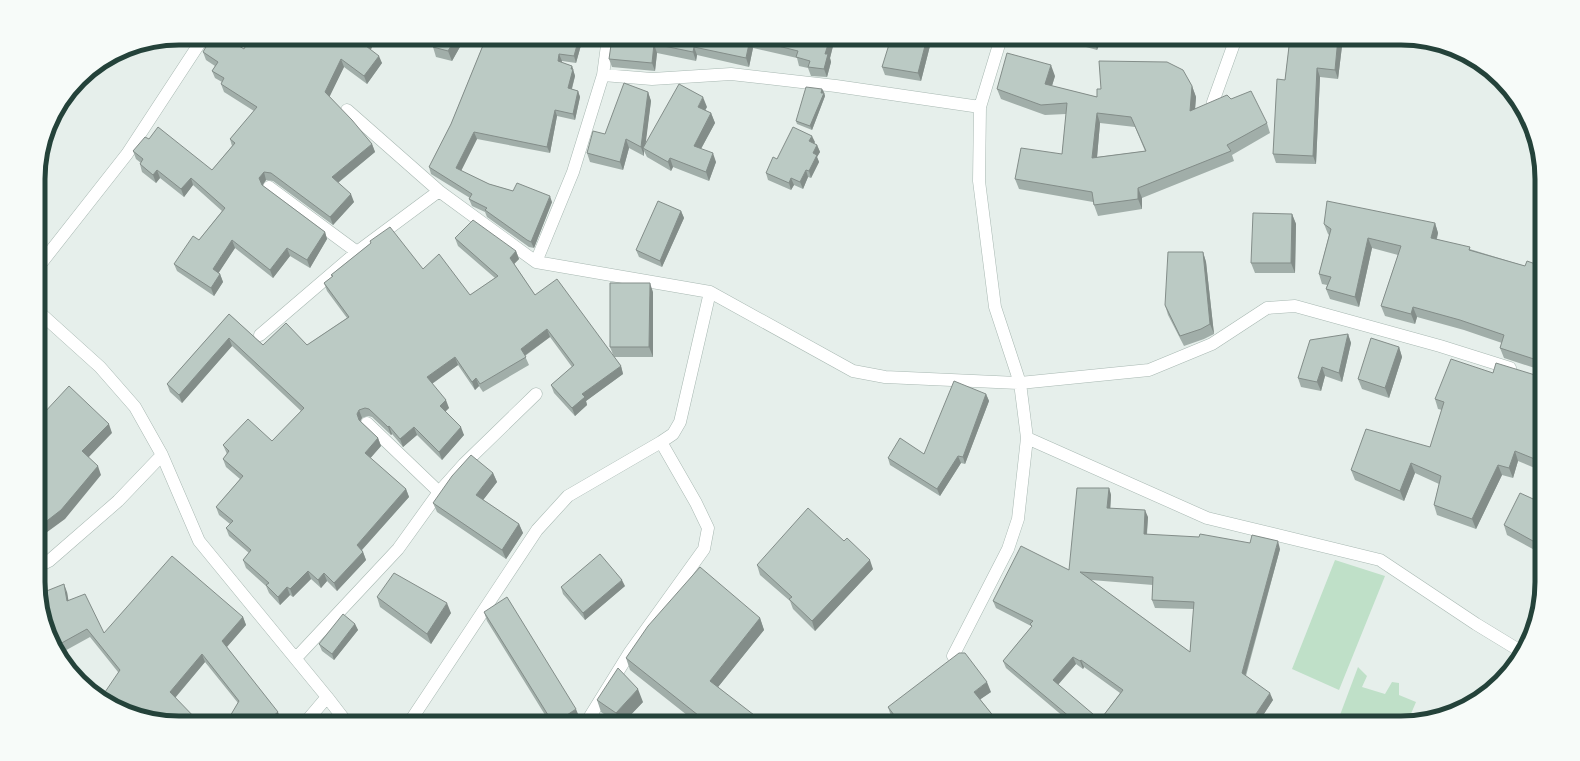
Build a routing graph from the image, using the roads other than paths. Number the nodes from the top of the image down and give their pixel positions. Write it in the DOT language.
graph roads {
  1 [pos="198,45"];
  2 [pos="607,45"];
  3 [pos="999,45"];
  4 [pos="1233,45"];
  5 [pos="603,75"];
  6 [pos="1213,102"];
  7 [pos="980,107"];
  8 [pos="347,110"];
  9 [pos="269,187"];
  10 [pos="439,191"];
  11 [pos="357,252"];
  12 [pos="45,257"];
  13 [pos="536,262"];
  14 [pos="710,292"];
  15 [pos="45,317"];
  16 [pos="260,335"];
  17 [pos="1520,371"];
  18 [pos="1020,383"];
  19 [pos="536,394"];
  20 [pos="367,423"];
  21 [pos="1027,438"];
  22 [pos="661,442"];
  23 [pos="162,455"];
  24 [pos="439,492"];
  25 [pos="45,563"];
  26 [pos="1517,649"];
  27 [pos="953,656"];
  28 [pos="296,658"];
  29 [pos="327,696"];
  30 [pos="311,716"];
  31 [pos="342,716"];
  32 [pos="414,716"];
  33 [pos="590,716"];
  1 -- 12 [label="street"];
  2 -- 5 [label="street"];
  3 -- 7 [label="street"];
  4 -- 6 [label="street"];
  5 -- 7 [label="street"];
  5 -- 13 [label="street"];
  7 -- 18 [label="street"];
  8 -- 10 [label="street"];
  9 -- 11 [label="street"];
  10 -- 11 [label="street"];
  10 -- 13 [label="street"];
  11 -- 16 [label="street"];
  13 -- 14 [label="street"];
  14 -- 18 [label="street"];
  14 -- 22 [label="street"];
  15 -- 23 [label="street"];
  17 -- 18 [label="street"];
  18 -- 21 [label="street"];
  19 -- 24 [label="street"];
  20 -- 24 [label="street"];
  21 -- 26 [label="street"];
  21 -- 27 [label="street"];
  22 -- 32 [label="street"];
  22 -- 33 [label="street"];
  23 -- 25 [label="street"];
  23 -- 28 [label="street"];
  24 -- 28 [label="street"];
  28 -- 29 [label="street"];
  29 -- 30 [label="street"];
  29 -- 31 [label="street"];
}
